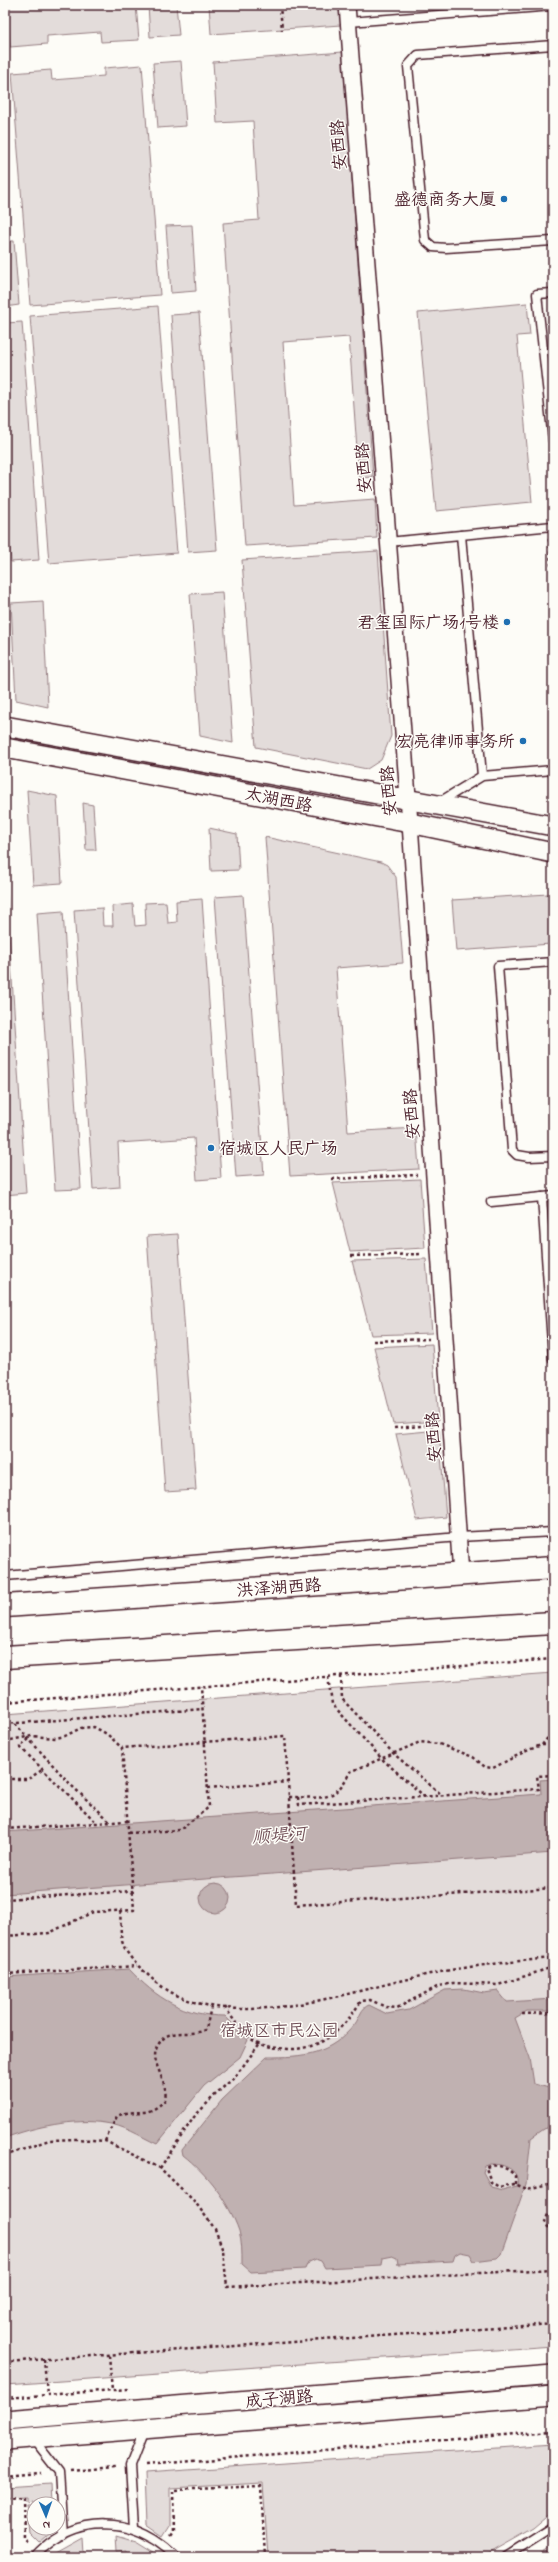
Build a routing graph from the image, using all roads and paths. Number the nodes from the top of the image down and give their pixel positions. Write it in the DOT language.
graph roads {
  1 [pos="280,5"];
  2 [pos="348,5"];
  3 [pos="544,6"];
  4 [pos="553,6"];
  5 [pos="349,22"];
  6 [pos="282,30"];
  7 [pos="553,45"];
  8 [pos="553,241"];
  9 [pos="553,293"];
  10 [pos="553,441"];
  11 [pos="550,526"];
  12 [pos="461,535"];
  13 [pos="388,542"];
  14 [pos="552,565"];
  15 [pos="553,587"];
  16 [pos="5,726"];
  17 [pos="5,748"];
  18 [pos="553,770"];
  19 [pos="482,776"];
  20 [pos="408,799"];
  21 [pos="436,804"];
  22 [pos="410,823"];
  23 [pos="553,826"];
  24 [pos="553,852"];
  25 [pos="553,962"];
  26 [pos="553,1156"];
  27 [pos="434,1174"];
  28 [pos="332,1179"];
  29 [pos="553,1196"];
  30 [pos="542,1197"];
  31 [pos="491,1202"];
  32 [pos="439,1253"];
  33 [pos="351,1256"];
  34 [pos="550,1260"];
  35 [pos="552,1335"];
  36 [pos="445,1338"];
  37 [pos="372,1341"];
  38 [pos="553,1359"];
  39 [pos="451,1424"];
  40 [pos="394,1428"];
  41 [pos="553,1532"];
  42 [pos="459,1537"];
  43 [pos="553,1568"];
  44 [pos="461,1575"];
  45 [pos="5,1576"];
  46 [pos="5,1606"];
  47 [pos="553,1623"];
  48 [pos="5,1657"];
  49 [pos="553,1659"];
  50 [pos="341,1676"];
  51 [pos="328,1677"];
  52 [pos="202,1686"];
  53 [pos="5,1702"];
  54 [pos="203,1709"];
  55 [pos="5,1724"];
  56 [pos="14,1724"];
  57 [pos="553,1731"];
  58 [pos="28,1738"];
  59 [pos="5,1741"];
  60 [pos="205,1741"];
  61 [pos="541,1745"];
  62 [pos="553,1745"];
  63 [pos="122,1748"];
  64 [pos="394,1754"];
  65 [pos="382,1759"];
  66 [pos="42,1770"];
  67 [pos="553,1775"];
  68 [pos="5,1779"];
  69 [pos="288,1782"];
  70 [pos="208,1788"];
  71 [pos="442,1796"];
  72 [pos="289,1797"];
  73 [pos="298,1797"];
  74 [pos="426,1797"];
  75 [pos="127,1821"];
  76 [pos="111,1822"];
  77 [pos="97,1823"];
  78 [pos="5,1829"];
  79 [pos="128,1834"];
  80 [pos="553,1888"];
  81 [pos="133,1890"];
  82 [pos="5,1899"];
  83 [pos="120,1911"];
  84 [pos="5,1936"];
  85 [pos="553,1958"];
  86 [pos="138,1966"];
  87 [pos="553,1967"];
  88 [pos="5,1974"];
  89 [pos="225,2007"];
  90 [pos="211,2008"];
  91 [pos="553,2013"];
  92 [pos="522,2014"];
  93 [pos="260,2043"];
  94 [pos="105,2141"];
  95 [pos="5,2156"];
  96 [pos="160,2168"];
  97 [pos="553,2183"];
  98 [pos="515,2184"];
  99 [pos="553,2212"];
  100 [pos="553,2229"];
  101 [pos="553,2269"];
  102 [pos="553,2324"];
  103 [pos="109,2355"];
  104 [pos="44,2359"];
  105 [pos="5,2362"];
  106 [pos="553,2375"];
  107 [pos="553,2396"];
  108 [pos="113,2411"];
  109 [pos="48,2417"];
  110 [pos="5,2420"];
  111 [pos="145,2428"];
  112 [pos="553,2431"];
  113 [pos="31,2437"];
  114 [pos="5,2440"];
  115 [pos="130,2466"];
  116 [pos="59,2472"];
  117 [pos="5,2476"];
  118 [pos="61,2496"];
  119 [pos="5,2499"];
  120 [pos="553,2527"];
  121 [pos="134,2528"];
  122 [pos="66,2533"];
  123 [pos="61,2536"];
  124 [pos="164,2545"];
  125 [pos="36,2554"];
  126 [pos="177,2557"];
  127 [pos="265,2557"];
  128 [pos="506,2557"];
  1 -- 6 [label="path"];
  2 -- 5 [label="street, 安西路"];
  3 -- 4 [label="lane"];
  3 -- 5 [label="lane"];
  5 -- 13 [label="street, 安西路"];
  7 -- 8 [label="lane"];
  9 -- 10 [label="lane"];
  11 -- 12 [label="lane"];
  11 -- 14 [label="path"];
  12 -- 13 [label="lane"];
  12 -- 19 [label="lane"];
  13 -- 20 [label="street, 安西路"];
  14 -- 15 [label="path"];
  16 -- 20 [label="street, 太湖西路"];
  17 -- 22 [label="street, 太湖西路"];
  18 -- 19 [label="lane"];
  19 -- 21 [label="lane"];
  20 -- 21 [label="street, 太湖西路"];
  20 -- 22 [label="street, 安西路"];
  21 -- 23 [label="street, 太湖西路"];
  22 -- 24 [label="street, 太湖西路"];
  22 -- 27 [label="street, 安西路"];
  25 -- 26 [label="lane"];
  27 -- 28 [label="path"];
  27 -- 32 [label="street, 安西路"];
  29 -- 30 [label="lane"];
  30 -- 31 [label="lane"];
  30 -- 34 [label="lane"];
  32 -- 33 [label="path"];
  32 -- 36 [label="street, 安西路"];
  34 -- 35 [label="lane"];
  35 -- 38 [label="lane"];
  36 -- 37 [label="path"];
  36 -- 39 [label="street, 安西路"];
  39 -- 40 [label="path"];
  39 -- 42 [label="street, 安西路"];
  41 -- 42 [label="lane"];
  42 -- 44 [label="street, 安西路"];
  42 -- 45 [label="lane"];
  43 -- 44 [label="main road, 洪泽湖西路"];
  44 -- 46 [label="main road, 洪泽湖西路"];
  47 -- 48 [label="main road"];
  49 -- 50 [label="path"];
  50 -- 51 [label="path"];
  50 -- 64 [label="path"];
  51 -- 52 [label="path"];
  51 -- 65 [label="path"];
  52 -- 53 [label="path"];
  52 -- 54 [label="path"];
  54 -- 56 [label="path"];
  54 -- 60 [label="path"];
  55 -- 56 [label="path"];
  56 -- 58 [label="path"];
  57 -- 61 [label="path"];
  58 -- 59 [label="path"];
  58 -- 63 [label="path"];
  58 -- 66 [label="path"];
  58 -- 76 [label="path"];
  60 -- 63 [label="path"];
  60 -- 69 [label="path"];
  60 -- 70 [label="path"];
  61 -- 62 [label="path"];
  61 -- 64 [label="path"];
  63 -- 75 [label="path"];
  64 -- 65 [label="path"];
  64 -- 71 [label="path"];
  65 -- 73 [label="path"];
  65 -- 74 [label="path"];
  66 -- 68 [label="path"];
  66 -- 77 [label="path"];
  67 -- 71 [label="path"];
  69 -- 70 [label="path"];
  69 -- 72 [label="path"];
  70 -- 79 [label="path"];
  71 -- 74 [label="path"];
  72 -- 73 [label="path"];
  72 -- 80 [label="path"];
  73 -- 74 [label="path"];
  75 -- 76 [label="path"];
  75 -- 79 [label="path"];
  76 -- 77 [label="path"];
  77 -- 78 [label="path"];
  79 -- 81 [label="path"];
  81 -- 82 [label="path"];
  81 -- 83 [label="path"];
  83 -- 84 [label="path"];
  83 -- 86 [label="path"];
  85 -- 89 [label="path"];
  86 -- 88 [label="path"];
  86 -- 90 [label="path"];
  87 -- 93 [label="path"];
  89 -- 90 [label="path"];
  89 -- 93 [label="path"];
  90 -- 94 [label="path"];
  91 -- 92 [label="path"];
  93 -- 96 [label="path"];
  94 -- 95 [label="path"];
  94 -- 96 [label="path"];
  96 -- 101 [label="path"];
  97 -- 98 [label="path"];
  98 -- 98 [label="path"];
  99 -- 100 [label="path"];
  102 -- 103 [label="path"];
  103 -- 104 [label="path"];
  103 -- 108 [label="path"];
  104 -- 105 [label="path"];
  104 -- 109 [label="path"];
  106 -- 108 [label="street, 成子湖路"];
  107 -- 111 [label="street, 成子湖路"];
  108 -- 109 [label="street, 成子湖路"];
  109 -- 110 [label="street, 成子湖路"];
  111 -- 113 [label="street, 成子湖路"];
  111 -- 115 [label="lane"];
  112 -- 115 [label="path"];
  113 -- 114 [label="street, 成子湖路"];
  113 -- 116 [label="lane"];
  115 -- 116 [label="path"];
  115 -- 121 [label="lane"];
  116 -- 117 [label="path"];
  116 -- 118 [label="lane"];
  119 -- 125 [label="path"];
  120 -- 128 [label="lane"];
  121 -- 122 [label="lane"];
  121 -- 124 [label="lane"];
  123 -- 125 [label="lane"];
  124 -- 126 [label="lane"];
  124 -- 127 [label="path"];
}
